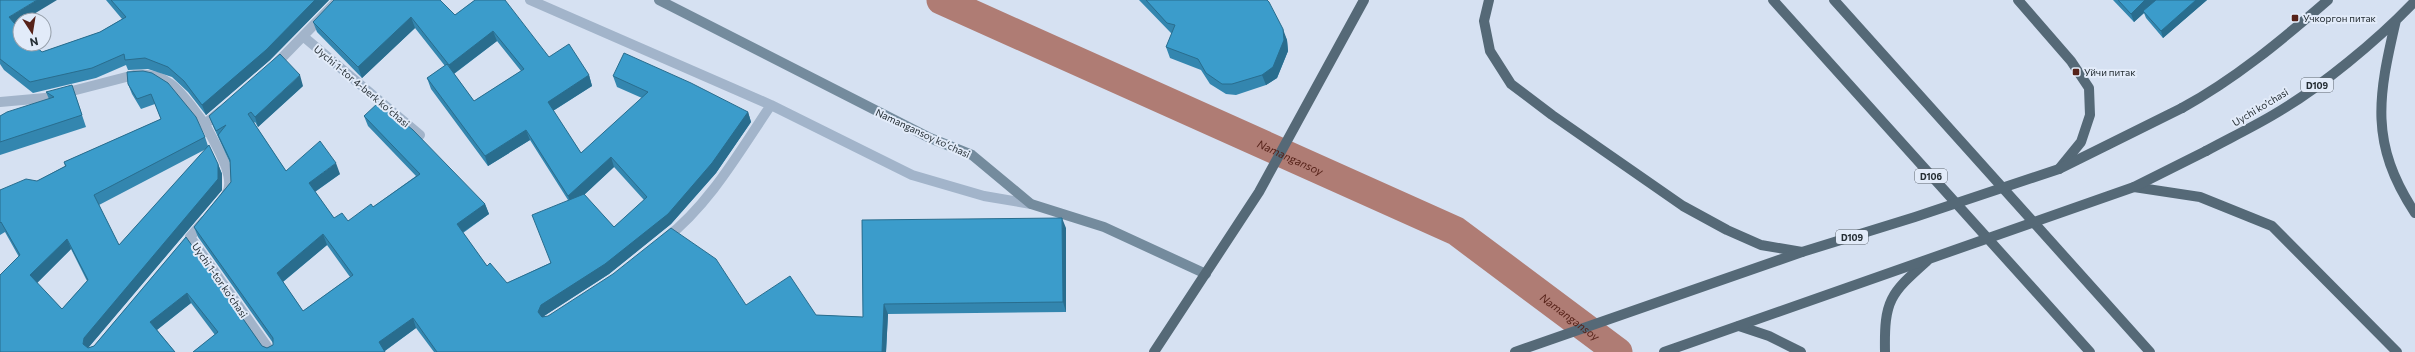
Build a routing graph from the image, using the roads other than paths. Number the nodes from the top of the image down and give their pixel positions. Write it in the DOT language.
graph roads {
  1 [pos="338,0"];
  2 [pos="530,0"];
  3 [pos="659,0"];
  4 [pos="1364,0"];
  5 [pos="1489,0"];
  6 [pos="1773,0"];
  7 [pos="1834,0"];
  8 [pos="2018,0"];
  9 [pos="2328,0"];
  10 [pos="2415,1"];
  11 [pos="2396,20"];
  12 [pos="304,37"];
  13 [pos="265,74"];
  14 [pos="0,102"];
  15 [pos="229,104"];
  16 [pos="771,105"];
  17 [pos="205,124"];
  18 [pos="420,135"];
  19 [pos="2059,169"];
  20 [pos="2134,187"];
  21 [pos="219,204"];
  22 [pos="1031,204"];
  23 [pos="2415,213"];
  24 [pos="209,215"];
  25 [pos="659,244"];
  26 [pos="1802,252"];
  27 [pos="1927,261"];
  28 [pos="1206,274"];
  29 [pos="1739,326"];
  30 [pos="271,352"];
  31 [pos="1154,352"];
  32 [pos="1515,352"];
  33 [pos="1664,352"];
  34 [pos="1801,352"];
  35 [pos="1885,352"];
  36 [pos="2090,352"];
  37 [pos="2150,352"];
  38 [pos="2397,352"];
  1 -- 12 [label="street"];
  2 -- 16 [label="street"];
  3 -- 22 [label="street, Namangansoy koʻchasi"];
  4 -- 28 [label="main road"];
  5 -- 26 [label="main road"];
  6 -- 36 [label="main road, D106"];
  7 -- 37 [label="main road"];
  8 -- 19 [label="main road"];
  9 -- 19 [label="main road, D109, bridge"];
  10 -- 11 [label="main road, Uychi ko’chasi / D109"];
  11 -- 20 [label="main road, Uychi ko’chasi / D109, bridge"];
  11 -- 23 [label="main road"];
  12 -- 13 [label="street"];
  12 -- 18 [label="street, Uychi 1-tor 4-berk koʻchasi"];
  14 -- 17 [label="street"];
  15 -- 17 [label="street"];
  16 -- 22 [label="street"];
  16 -- 25 [label="street"];
  17 -- 21 [label="street"];
  19 -- 26 [label="main road, D109, bridge"];
  20 -- 27 [label="main road, D109, bridge"];
  20 -- 38 [label="main road"];
  22 -- 28 [label="street, Namangansoy koʻchasi"];
  24 -- 30 [label="street, Uychi 1-tor koʻchasi"];
  26 -- 32 [label="main road, D109, bridge"];
  27 -- 29 [label="main road, D109, bridge"];
  27 -- 35 [label="main road"];
  28 -- 31 [label="main road"];
  29 -- 33 [label="main road, D109, bridge"];
  29 -- 34 [label="main road"];
}
